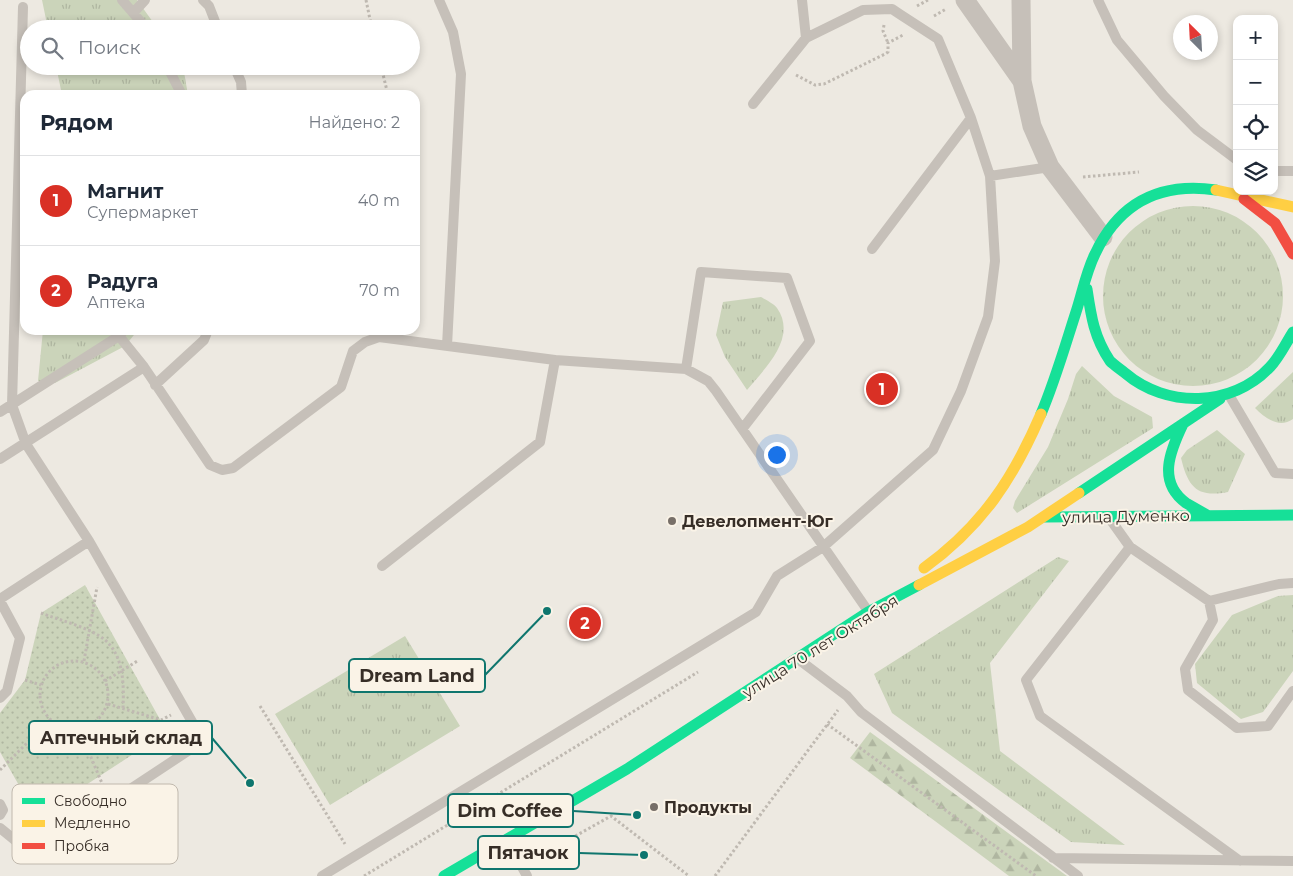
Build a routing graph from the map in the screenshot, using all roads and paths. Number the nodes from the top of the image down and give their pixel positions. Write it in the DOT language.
graph roads {
  1 [pos="122,0"];
  2 [pos="145,0"];
  3 [pos="203,0"];
  4 [pos="366,0"];
  5 [pos="439,0"];
  6 [pos="802,0"];
  7 [pos="1021,0"];
  8 [pos="1098,0"];
  9 [pos="958,3"];
  10 [pos="23,7"];
  11 [pos="134,12"];
  12 [pos="23,20"];
  13 [pos="140,20"];
  14 [pos="214,20"];
  15 [pos="370,20"];
  16 [pos="919,26"];
  17 [pos="806,38"];
  18 [pos="783,66"];
  19 [pos="21,75"];
  20 [pos="172,75"];
  21 [pos="238,75"];
  22 [pos="383,75"];
  23 [pos="1022,81"];
  24 [pos="21,90"];
  25 [pos="180,90"];
  26 [pos="242,90"];
  27 [pos="387,90"];
  28 [pos="753,104"];
  29 [pos="20,116"];
  30 [pos="971,118"];
  31 [pos="1233,157"];
  32 [pos="1149,171"];
  33 [pos="1293,171"];
  34 [pos="1278,172"];
  35 [pos="1055,174"];
  36 [pos="990,176"];
  37 [pos="1218,190"];
  38 [pos="1293,207"];
  39 [pos="1104,237"];
  40 [pos="872,249"];
  41 [pos="1293,254"];
  42 [pos="1088,276"];
  43 [pos="1293,332"];
  44 [pos="119,335"];
  45 [pos="123,335"];
  46 [pos="206,335"];
  47 [pos="447,346"];
  48 [pos="1293,347"];
  49 [pos="1278,359"];
  50 [pos="555,360"];
  51 [pos="144,367"];
  52 [pos="686,369"];
  53 [pos="155,385"];
  54 [pos="1225,397"];
  55 [pos="12,405"];
  56 [pos="0,412"];
  57 [pos="1183,424"];
  58 [pos="743,428"];
  59 [pos="26,444"];
  60 [pos="0,459"];
  61 [pos="1293,474"];
  62 [pos="993,503"];
  63 [pos="1207,515"];
  64 [pos="1293,515"];
  65 [pos="995,516"];
  66 [pos="1045,516"];
  67 [pos="1108,516"];
  68 [pos="1003,525"];
  69 [pos="1028,527"];
  70 [pos="89,541"];
  71 [pos="1130,547"];
  72 [pos="823,548"];
  73 [pos="104,566"];
  74 [pos="382,566"];
  75 [pos="1293,583"];
  76 [pos="0,600"];
  77 [pos="1209,602"];
  78 [pos="868,612"];
  79 [pos="41,613"];
  80 [pos="90,632"];
  81 [pos="152,652"];
  82 [pos="798,659"];
  83 [pos="84,661"];
  84 [pos="121,671"];
  85 [pos="698,672"];
  86 [pos="105,681"];
  87 [pos="1293,691"];
  88 [pos="847,696"];
  89 [pos="0,698"];
  90 [pos="108,704"];
  91 [pos="260,706"];
  92 [pos="184,707"];
  93 [pos="122,708"];
  94 [pos="827,724"];
  95 [pos="79,729"];
  96 [pos="37,733"];
  97 [pos="0,770"];
  98 [pos="102,784"];
  99 [pos="138,784"];
  100 [pos="0,804"];
  101 [pos="0,815"];
  102 [pos="0,828"];
  103 [pos="12,838"];
  104 [pos="507,840"];
  105 [pos="353,858"];
  106 [pos="1053,858"];
  107 [pos="1240,860"];
  108 [pos="1293,861"];
  109 [pos="522,866"];
  110 [pos="322,876"];
  111 [pos="364,876"];
  112 [pos="444,876"];
  113 [pos="527,876"];
  114 [pos="689,876"];
  115 [pos="714,876"];
  116 [pos="1036,876"];
  117 [pos="1078,876"];
  1 -- 11 [label="lane"];
  2 -- 11 [label="lane"];
  3 -- 14 [label="lane"];
  4 -- 15 [label="path"];
  5 -- 47 [label="lane"];
  6 -- 17 [label="lane"];
  7 -- 23 [label="street"];
  8 -- 31 [label="lane"];
  9 -- 16 [label="path"];
  9 -- 23 [label="street"];
  10 -- 12 [label="lane"];
  11 -- 13 [label="lane"];
  16 -- 17 [label="lane"];
  16 -- 18 [label="path"];
  16 -- 30 [label="lane"];
  17 -- 18 [label="lane"];
  18 -- 28 [label="lane"];
  19 -- 24 [label="lane"];
  20 -- 25 [label="lane"];
  21 -- 26 [label="lane"];
  22 -- 27 [label="path"];
  23 -- 35 [label="street"];
  29 -- 55 [label="lane"];
  30 -- 36 [label="lane"];
  30 -- 40 [label="lane"];
  32 -- 35 [label="path"];
  33 -- 34 [label="lane"];
  35 -- 36 [label="lane"];
  35 -- 39 [label="street"];
  36 -- 72 [label="lane"];
  37 -- 38 [label="main road"];
  37 -- 39 [label="main road"];
  37 -- 41 [label="main road"];
  39 -- 42 [label="main road"];
  42 -- 54 [label="main road"];
  42 -- 62 [label="main road"];
  43 -- 49 [label="main road"];
  44 -- 55 [label="lane"];
  45 -- 51 [label="lane"];
  46 -- 53 [label="lane"];
  47 -- 50 [label="lane"];
  47 -- 53 [label="lane"];
  48 -- 49 [label="main road"];
  49 -- 54 [label="main road, улица 70 лет Октября"];
  50 -- 52 [label="lane"];
  50 -- 74 [label="lane"];
  51 -- 53 [label="lane"];
  51 -- 59 [label="lane"];
  52 -- 58 [label="lane"];
  52 -- 58 [label="lane"];
  54 -- 57 [label="main road, улица 70 лет Октября"];
  54 -- 61 [label="lane"];
  55 -- 56 [label="lane"];
  55 -- 59 [label="lane"];
  57 -- 63 [label="main road, улица Думенко"];
  57 -- 66 [label="main road, улица 70 лет Октября"];
  58 -- 72 [label="lane"];
  59 -- 60 [label="lane"];
  59 -- 70 [label="lane"];
  62 -- 65 [label="main road"];
  62 -- 78 [label="main road"];
  63 -- 64 [label="main road, улица Думенко"];
  63 -- 67 [label="main road, улица Думенко"];
  66 -- 67 [label="main road, улица Думенко"];
  66 -- 69 [label="main road, улица 70 лет Октября"];
  67 -- 71 [label="lane"];
  68 -- 69 [label="main road"];
  69 -- 78 [label="main road, улица 70 лет Октября"];
  70 -- 73 [label="lane"];
  70 -- 76 [label="lane"];
  71 -- 77 [label="lane"];
  71 -- 107 [label="lane"];
  72 -- 78 [label="lane"];
  72 -- 105 [label="lane"];
  73 -- 80 [label="path"];
  73 -- 81 [label="lane"];
  75 -- 77 [label="lane"];
  76 -- 89 [label="lane"];
  77 -- 87 [label="lane"];
  78 -- 82 [label="main road, улица 70 лет Октября"];
  79 -- 80 [label="path"];
  80 -- 83 [label="path"];
  80 -- 84 [label="path"];
  81 -- 84 [label="path"];
  81 -- 92 [label="lane"];
  82 -- 88 [label="lane"];
  82 -- 104 [label="main road, улица 70 лет Октября"];
  83 -- 86 [label="path"];
  83 -- 95 [label="path"];
  84 -- 86 [label="path"];
  84 -- 93 [label="path"];
  85 -- 111 [label="path"];
  86 -- 90 [label="path"];
  88 -- 94 [label="path"];
  88 -- 106 [label="lane"];
  90 -- 93 [label="path"];
  90 -- 95 [label="path"];
  91 -- 105 [label="path"];
  92 -- 93 [label="path"];
  92 -- 99 [label="lane"];
  94 -- 115 [label="path"];
  94 -- 116 [label="path"];
  95 -- 98 [label="path"];
  96 -- 97 [label="path"];
  100 -- 101 [label="lane"];
  102 -- 103 [label="lane"];
  104 -- 109 [label="lane"];
  104 -- 112 [label="main road, улица 70 лет Октября"];
  105 -- 110 [label="lane"];
  106 -- 107 [label="lane"];
  106 -- 117 [label="lane"];
  107 -- 108 [label="lane"];
  109 -- 113 [label="lane"];
  109 -- 114 [label="path"];
}
